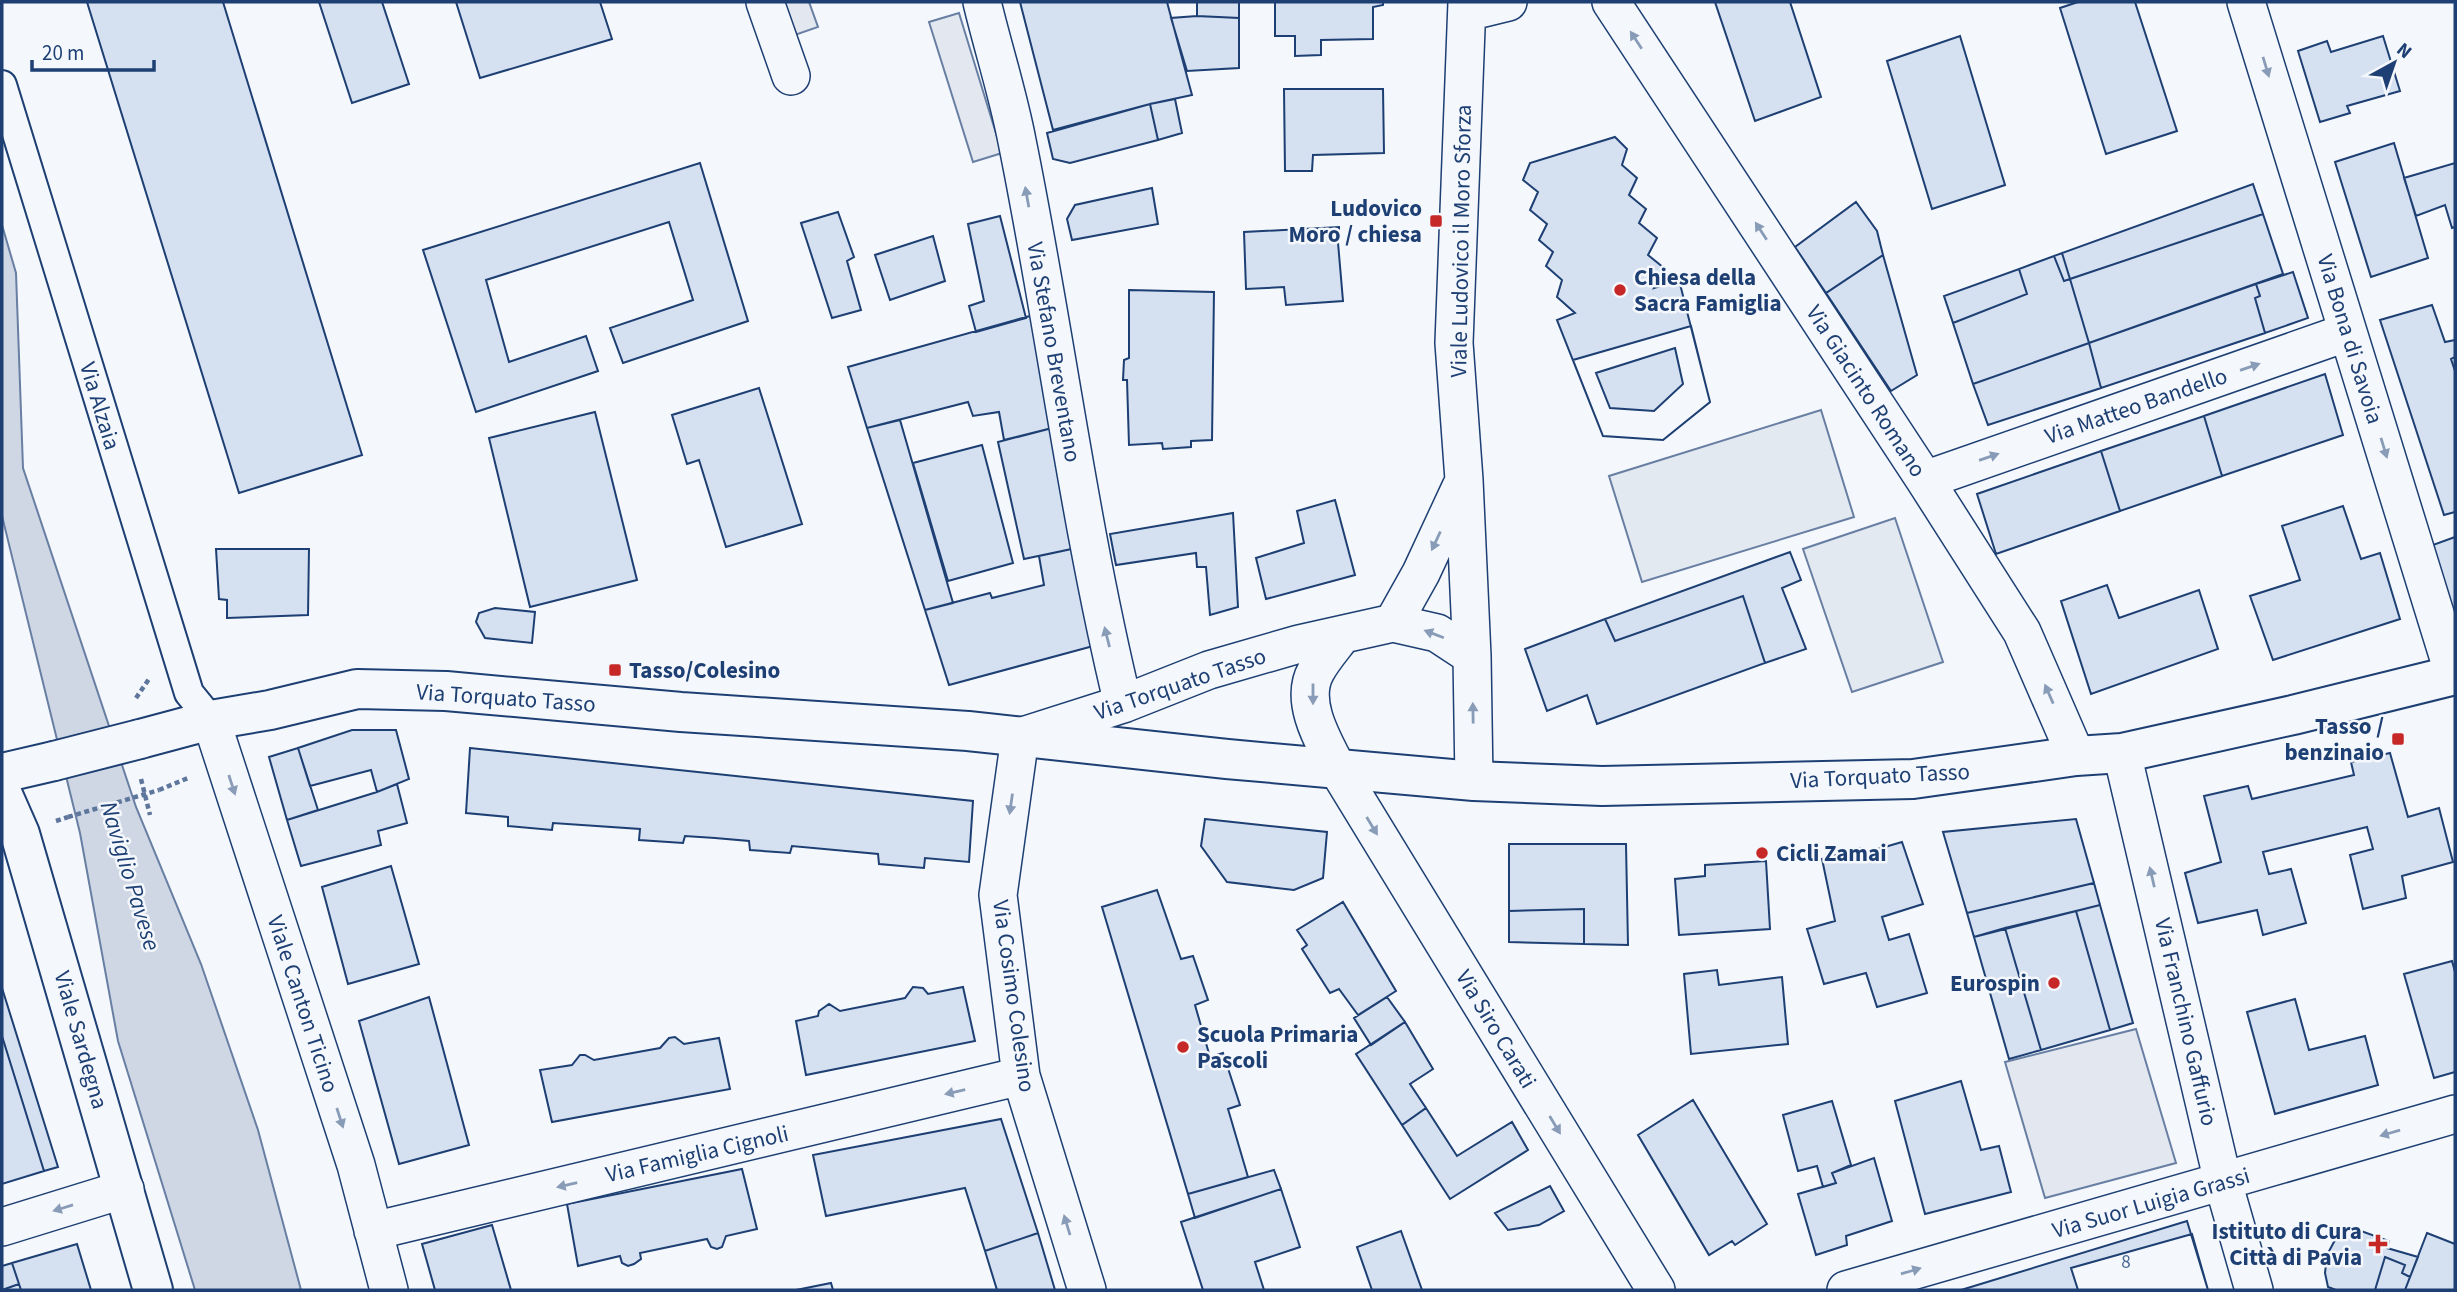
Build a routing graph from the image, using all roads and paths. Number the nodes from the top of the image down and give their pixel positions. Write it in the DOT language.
graph roads {
  1 [pos="765,2"];
  2 [pos="982,2"];
  3 [pos="1508,2"];
  4 [pos="1611,2"];
  5 [pos="2246,2"];
  6 [pos="1467,7"];
  7 [pos="791,76"];
  8 [pos="2,85"];
  9 [pos="2348,332"];
  10 [pos="1464,480"];
  11 [pos="1925,480"];
  12 [pos="1392,623"];
  13 [pos="1342,635"];
  14 [pos="1472,656"];
  15 [pos="2455,675"];
  16 [pos="1123,704"];
  17 [pos="211,720"];
  18 [pos="1020,737"];
  19 [pos="2122,753"];
  20 [pos="2076,756"];
  21 [pos="1337,768"];
  22 [pos="2,773"];
  23 [pos="1474,781"];
  24 [pos="159,790"];
  25 [pos="2,793"];
  26 [pos="68,817"];
  27 [pos="1021,1076"];
  28 [pos="2455,1114"];
  29 [pos="2223,1182"];
  30 [pos="125,1189"];
  31 [pos="2,1227"];
  32 [pos="373,1231"];
  33 [pos="153,1290"];
  34 [pos="390,1290"];
  35 [pos="1087,1290"];
  36 [pos="1656,1290"];
  37 [pos="1846,1290"];
  38 [pos="2253,1290"];
  1 -- 7 [label="street"];
  16 -- 2 [label="street, Via Stefano Breventano, one-way"];
  3 -- 6 [label="street"];
  11 -- 4 [label="street, Via Giacinto Romano, one-way"];
  5 -- 9 [label="street, Via Bona di Savoia, one-way"];
  6 -- 10 [label="street, Viale Ludovico il Moro Sforza"];
  8 -- 17 [label="street, Via Alzaia"];
  11 -- 9 [label="street, Via Matteo Bandello, one-way"];
  9 -- 15 [label="street, Via Bona di Savoia, one-way"];
  10 -- 12 [label="street, Viale Ludovico il Moro Sforza, one-way"];
  10 -- 14 [label="street, Viale Ludovico il Moro Sforza"];
  20 -- 11 [label="street, Via Giacinto Romano, one-way"];
  12 -- 13 [label="street, Via Torquato Tasso"];
  14 -- 12 [label="street, one-way"];
  13 -- 16 [label="street, Via Torquato Tasso"];
  13 -- 21 [label="street, one-way"];
  23 -- 14 [label="street, Viale Ludovico il Moro Sforza, one-way"];
  15 -- 19 [label="street, Via Torquato Tasso"];
  16 -- 18 [label="street, Via Torquato Tasso"];
  17 -- 18 [label="street, Via Torquato Tasso"];
  17 -- 22 [label="street, Via Torquato Tasso, bridge"];
  17 -- 32 [label="street, Viale Canton Ticino, one-way"];
  18 -- 21 [label="street, Via Torquato Tasso"];
  18 -- 27 [label="street, Via Cosimo Colesino, one-way"];
  19 -- 20 [label="street, Via Torquato Tasso"];
  29 -- 19 [label="street, Via Franchino Gaffurio, one-way"];
  20 -- 23 [label="street, Via Torquato Tasso"];
  21 -- 23 [label="street, Via Torquato Tasso"];
  21 -- 36 [label="street, Via Siro Carati, one-way"];
  24 -- 26 [label="path, bridge"];
  25 -- 30 [label="street, Viale Sardegna"];
  27 -- 32 [label="street, Via Famiglia Cignoli, one-way"];
  35 -- 27 [label="street, Via Cosimo Colesino, one-way"];
  28 -- 29 [label="street, Via Suor Luigia Grassi, one-way"];
  37 -- 29 [label="street, Via Suor Luigia Grassi, one-way"];
  29 -- 38 [label="street, Via Franchino Gaffurio"];
  30 -- 31 [label="street, one-way"];
  30 -- 33 [label="street, Viale Sardegna"];
  32 -- 34 [label="street, Viale Canton Ticino"];
}
